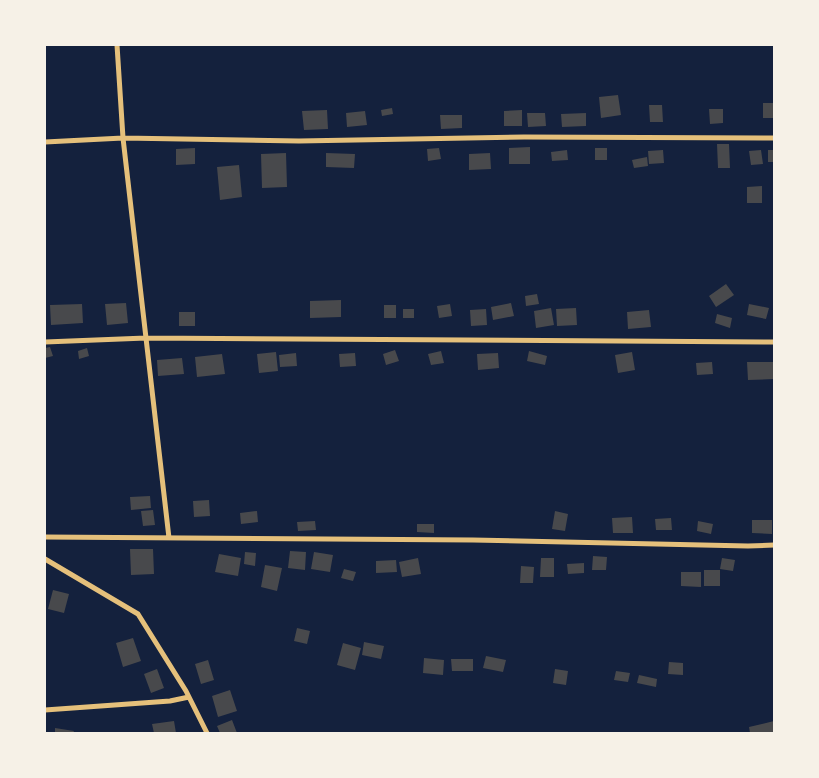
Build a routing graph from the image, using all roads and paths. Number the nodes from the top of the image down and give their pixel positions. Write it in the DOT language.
graph roads {
  1 [pos="116,45"];
  2 [pos="123,138"];
  3 [pos="774,138"];
  4 [pos="45,142"];
  5 [pos="146,338"];
  6 [pos="45,342"];
  7 [pos="774,342"];
  8 [pos="45,537"];
  9 [pos="169,538"];
  10 [pos="774,545"];
  11 [pos="45,559"];
  12 [pos="189,698"];
  13 [pos="45,710"];
  14 [pos="207,733"];
  1 -- 2 [label="street"];
  2 -- 3 [label="street"];
  2 -- 4 [label="street"];
  2 -- 5 [label="street"];
  5 -- 6 [label="street"];
  5 -- 7 [label="street"];
  5 -- 9 [label="street"];
  8 -- 9 [label="street"];
  9 -- 10 [label="street"];
  11 -- 12 [label="street"];
  12 -- 13 [label="street"];
  12 -- 14 [label="street"];
}
